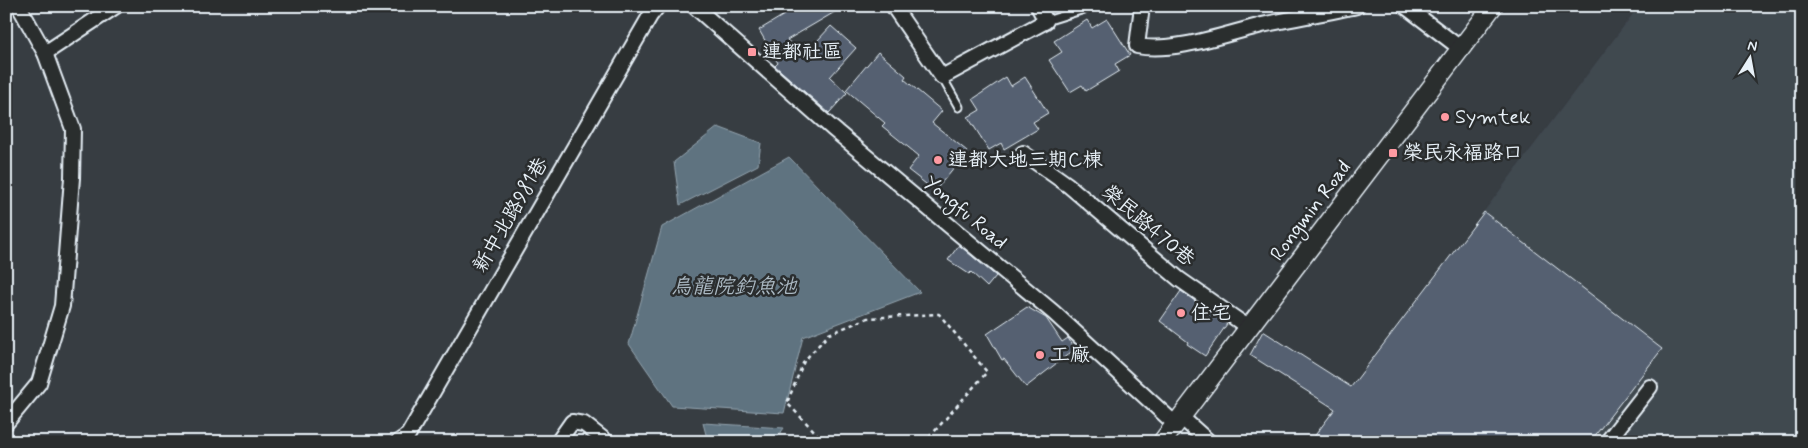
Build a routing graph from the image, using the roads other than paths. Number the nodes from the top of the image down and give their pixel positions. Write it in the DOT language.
graph roads {
  1 [pos="19,6"];
  2 [pos="116,6"];
  3 [pos="658,6"];
  4 [pos="694,6"];
  5 [pos="893,6"];
  6 [pos="1038,6"];
  7 [pos="1094,6"];
  8 [pos="1142,6"];
  9 [pos="1357,6"];
  10 [pos="1405,6"];
  11 [pos="1493,6"];
  12 [pos="1046,21"];
  13 [pos="1460,48"];
  14 [pos="45,53"];
  15 [pos="942,77"];
  16 [pos="959,107"];
  17 [pos="1023,153"];
  18 [pos="1249,328"];
  19 [pos="1650,387"];
  20 [pos="1181,417"];
  21 [pos="6,423"];
  22 [pos="398,442"];
  23 [pos="558,442"];
  24 [pos="607,442"];
  25 [pos="1162,442"];
  26 [pos="1209,442"];
  27 [pos="1607,442"];
  1 -- 14 [label="street"];
  2 -- 14 [label="street"];
  3 -- 22 [label="street, 新中北路981巷"];
  4 -- 20 [label="street, Yongfu Road"];
  5 -- 15 [label="street"];
  6 -- 12 [label="street"];
  7 -- 12 [label="lane"];
  8 -- 9 [label="street"];
  10 -- 13 [label="street"];
  11 -- 13 [label="street, Rongmin Road"];
  12 -- 15 [label="street"];
  13 -- 18 [label="street, Rongmin Road"];
  14 -- 21 [label="street"];
  15 -- 16 [label="lane"];
  17 -- 18 [label="street, 榮民路470巷"];
  18 -- 20 [label="street, Rongmin Road"];
  19 -- 27 [label="street"];
  20 -- 25 [label="street, Rongmin Road"];
  20 -- 26 [label="street, Yongfu Road"];
  23 -- 24 [label="street"];
}
